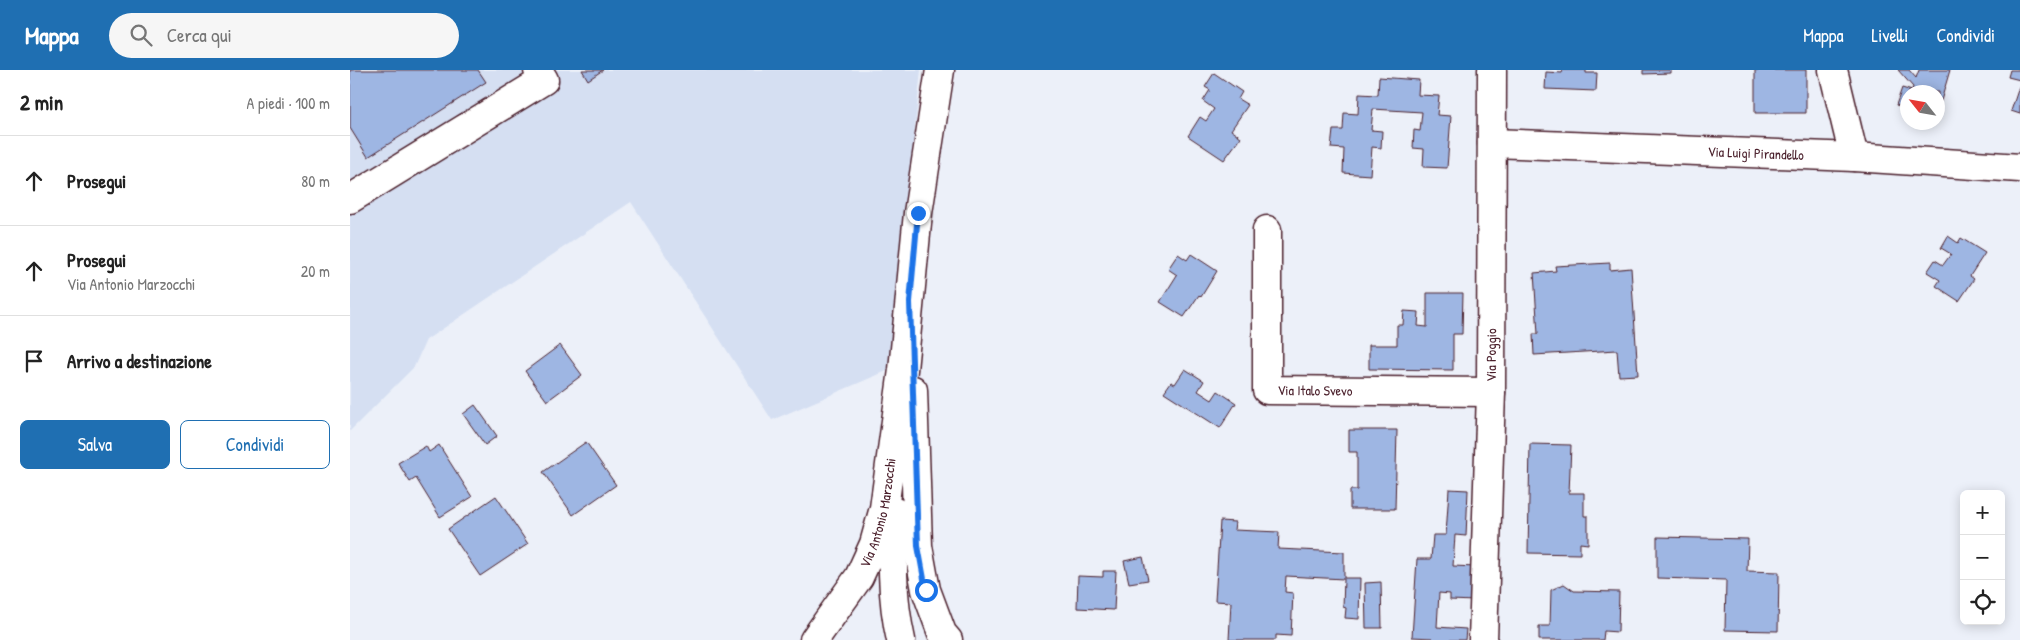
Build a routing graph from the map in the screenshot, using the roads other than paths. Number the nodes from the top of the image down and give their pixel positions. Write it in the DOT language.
graph roads {
  1 [pos="940,70"];
  2 [pos="1492,70"];
  3 [pos="1833,70"];
  4 [pos="541,75"];
  5 [pos="1492,143"];
  6 [pos="1854,157"];
  7 [pos="2020,168"];
  8 [pos="350,199"];
  9 [pos="1266,230"];
  10 [pos="910,302"];
  11 [pos="903,370"];
  12 [pos="1492,392"];
  13 [pos="814,640"];
  14 [pos="901,640"];
  15 [pos="948,640"];
  16 [pos="1483,640"];
  1 -- 10 [label="street, Via Antonio Marzocchi"];
  2 -- 5 [label="street, Via Poggio"];
  3 -- 6 [label="street"];
  4 -- 8 [label="street"];
  5 -- 6 [label="street, Via Luigi Pirandello"];
  5 -- 12 [label="street, Via Poggio"];
  6 -- 7 [label="street, Via Luigi Pirandello"];
  9 -- 12 [label="street, Via Italo Svevo"];
  10 -- 11 [label="street, Via Antonio Marzocchi"];
  10 -- 15 [label="street"];
  11 -- 13 [label="street, Via Antonio Marzocchi"];
  11 -- 14 [label="street, Via Antonio Marzocchi"];
  12 -- 16 [label="street, Via Poggio"];
}
